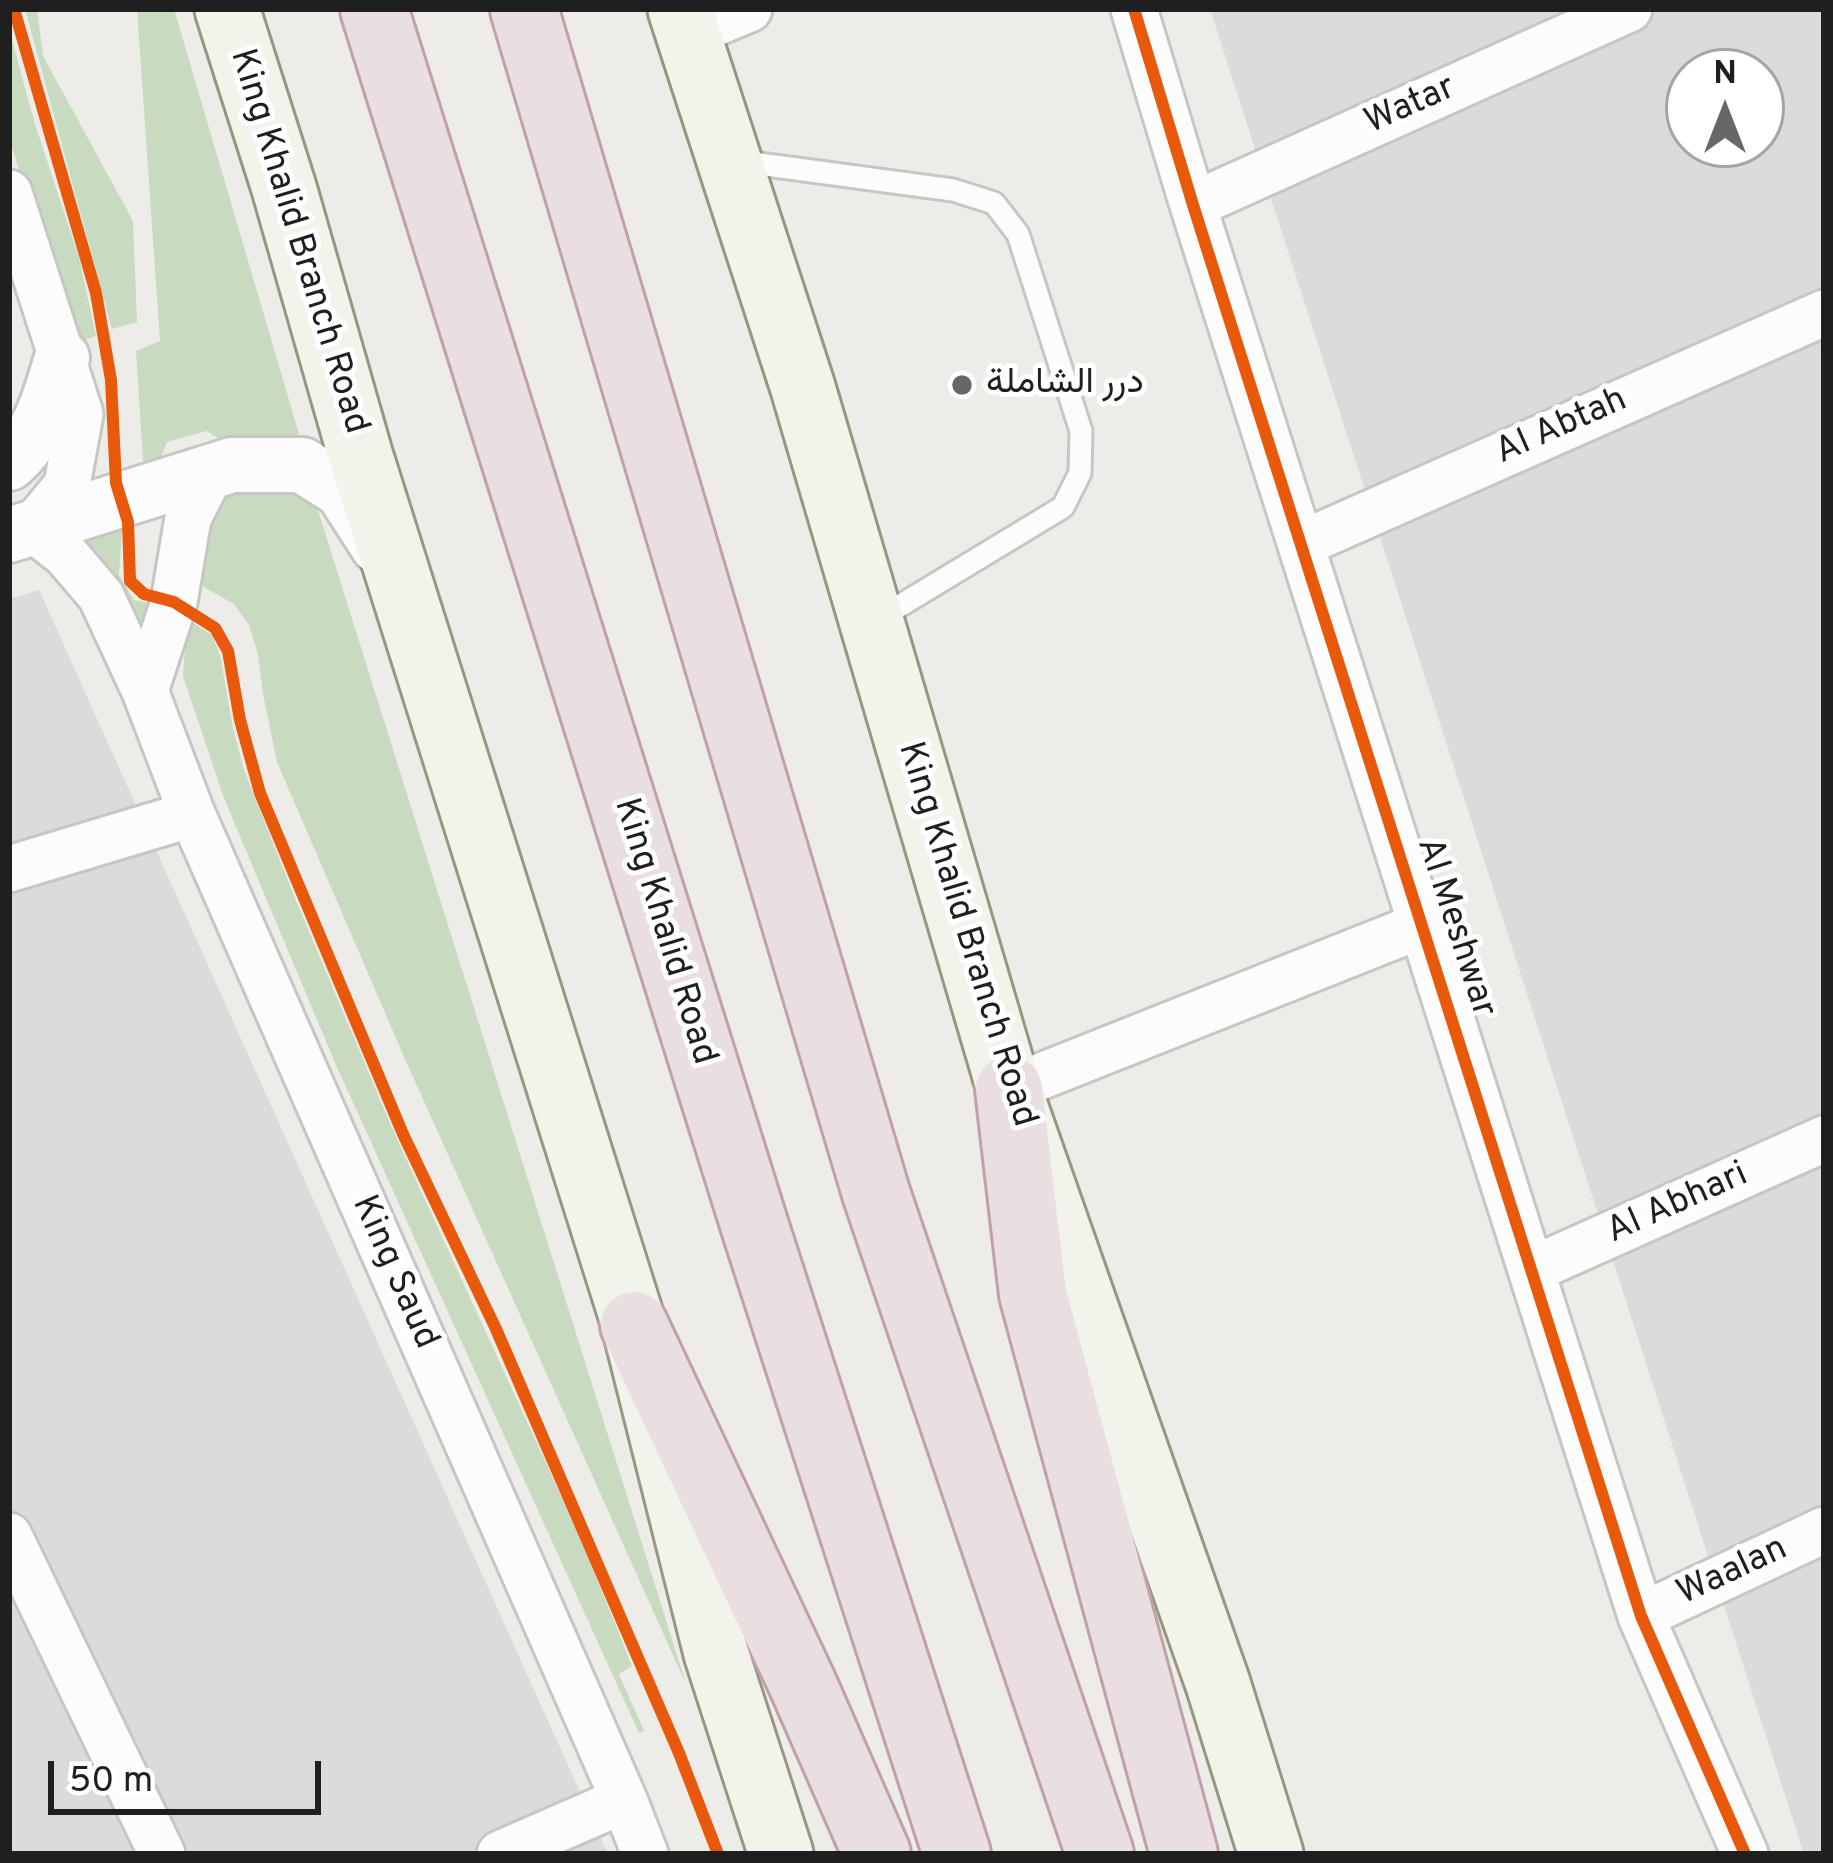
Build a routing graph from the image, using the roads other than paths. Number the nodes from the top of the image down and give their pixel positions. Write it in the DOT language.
graph roads {
  1 [pos="227,9"];
  2 [pos="374,9"];
  3 [pos="524,9"];
  4 [pos="749,9"];
  5 [pos="1134,9"];
  6 [pos="1629,9"];
  7 [pos="685,21"];
  8 [pos="728,159"];
  9 [pos="9,194"];
  10 [pos="1193,205"];
  11 [pos="1824,313"];
  12 [pos="62,358"];
  13 [pos="9,463"];
  14 [pos="212,471"];
  15 [pos="20,531"];
  16 [pos="1301,544"];
  17 [pos="397,574"];
  18 [pos="872,622"];
  19 [pos="145,692"];
  20 [pos="192,814"];
  21 [pos="9,869"];
  22 [pos="1422,926"];
  23 [pos="1009,1089"];
  24 [pos="1824,1139"];
  25 [pos="1531,1270"];
  26 [pos="634,1325"];
  27 [pos="1824,1530"];
  28 [pos="9,1536"];
  29 [pos="1641,1616"];
  30 [pos="623,1800"];
  31 [pos="162,1854"];
  32 [pos="500,1854"];
  33 [pos="645,1854"];
  34 [pos="781,1854"];
  35 [pos="877,1854"];
  36 [pos="957,1854"];
  37 [pos="1100,1854"];
  38 [pos="1184,1854"];
  39 [pos="1271,1854"];
  40 [pos="1745,1854"];
  1 -- 17 [label="main road, King Khalid Branch Road"];
  2 -- 36 [label="highway, King Khalid Road"];
  3 -- 37 [label="highway"];
  4 -- 7 [label="street"];
  5 -- 10 [label="street, Al Meshwar"];
  6 -- 10 [label="street, Watar"];
  7 -- 8 [label="main road, King Khalid Branch Road"];
  8 -- 18 [label="main road, King Khalid Branch Road"];
  8 -- 18 [label="lane"];
  9 -- 12 [label="street"];
  10 -- 16 [label="street, Al Meshwar"];
  11 -- 16 [label="street, Al Abtah"];
  12 -- 13 [label="street"];
  12 -- 15 [label="street"];
  14 -- 15 [label="street"];
  14 -- 17 [label="street"];
  14 -- 19 [label="street"];
  15 -- 19 [label="street, King Saud"];
  16 -- 22 [label="street, Al Meshwar"];
  17 -- 26 [label="main road, King Khalid Branch Road"];
  18 -- 23 [label="main road, King Khalid Branch Road"];
  19 -- 20 [label="street, King Saud"];
  20 -- 21 [label="street"];
  20 -- 30 [label="street, King Saud"];
  22 -- 23 [label="street"];
  22 -- 25 [label="street, Al Meshwar"];
  23 -- 38 [label="highway"];
  23 -- 39 [label="main road, King Khalid Branch Road"];
  24 -- 25 [label="street, Al Abhari"];
  25 -- 29 [label="street, Al Meshwar"];
  26 -- 34 [label="main road, King Khalid Branch Road"];
  26 -- 35 [label="highway"];
  27 -- 29 [label="street, Waalan"];
  28 -- 31 [label="street"];
  29 -- 40 [label="street, Al Meshwar"];
  30 -- 32 [label="street"];
  30 -- 33 [label="street, King Saud"];
}
